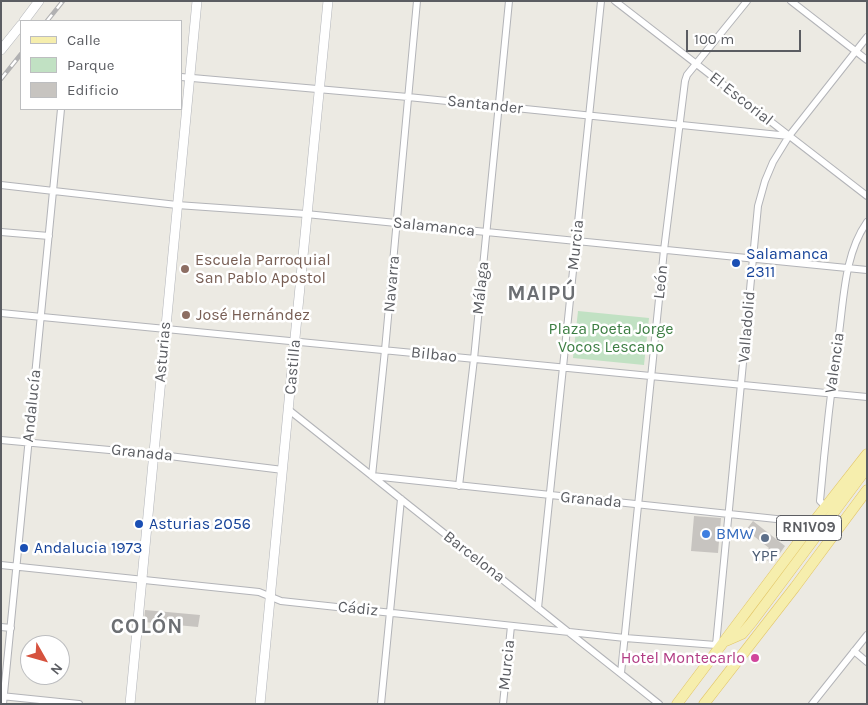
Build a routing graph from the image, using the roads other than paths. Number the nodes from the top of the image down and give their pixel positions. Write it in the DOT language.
graph roads {
  1 [pos="39,1"];
  2 [pos="197,1"];
  3 [pos="328,1"];
  4 [pos="417,1"];
  5 [pos="509,1"];
  6 [pos="601,1"];
  7 [pos="615,1"];
  8 [pos="747,1"];
  9 [pos="791,1"];
  10 [pos="25,20"];
  11 [pos="20,26"];
  12 [pos="867,37"];
  13 [pos="1,50"];
  14 [pos="856,52"];
  15 [pos="867,60"];
  16 [pos="696,64"];
  17 [pos="185,78"];
  18 [pos="319,91"];
  19 [pos="408,97"];
  20 [pos="498,106"];
  21 [pos="61,110"];
  22 [pos="589,117"];
  23 [pos="678,125"];
  24 [pos="789,136"];
  25 [pos="1,186"];
  26 [pos="53,192"];
  27 [pos="867,196"];
  28 [pos="177,205"];
  29 [pos="306,214"];
  30 [pos="867,222"];
  31 [pos="397,223"];
  32 [pos="1,232"];
  33 [pos="486,233"];
  34 [pos="49,236"];
  35 [pos="576,242"];
  36 [pos="664,250"];
  37 [pos="754,258"];
  38 [pos="848,268"];
  39 [pos="867,270"];
  40 [pos="1,313"];
  41 [pos="41,316"];
  42 [pos="165,329"];
  43 [pos="295,341"];
  44 [pos="385,350"];
  45 [pos="474,359"];
  46 [pos="563,368"];
  47 [pos="652,376"];
  48 [pos="742,385"];
  49 [pos="830,394"];
  50 [pos="867,397"];
  51 [pos="289,410"];
  52 [pos="1,440"];
  53 [pos="28,443"];
  54 [pos="154,454"];
  55 [pos="867,454"];
  56 [pos="867,468"];
  57 [pos="283,470"];
  58 [pos="372,476"];
  59 [pos="459,486"];
  60 [pos="867,490"];
  61 [pos="549,496"];
  62 [pos="401,499"];
  63 [pos="638,504"];
  64 [pos="826,506"];
  65 [pos="730,513"];
  66 [pos="808,530"];
  67 [pos="1,565"];
  68 [pos="16,567"];
  69 [pos="143,580"];
  70 [pos="270,596"];
  71 [pos="538,608"];
  72 [pos="390,613"];
  73 [pos="512,626"];
  74 [pos="1,627"];
  75 [pos="11,628"];
  76 [pos="568,632"];
  77 [pos="867,635"];
  78 [pos="625,638"];
  79 [pos="720,645"];
  80 [pos="854,652"];
  81 [pos="867,662"];
  82 [pos="621,673"];
  83 [pos="3,696"];
  84 [pos="61,703"];
  85 [pos="3,704"];
  86 [pos="79,704"];
  87 [pos="130,704"];
  88 [pos="260,704"];
  89 [pos="381,704"];
  90 [pos="503,704"];
  91 [pos="659,704"];
  92 [pos="677,704"];
  93 [pos="704,704"];
  94 [pos="812,704"];
  1 -- 10 [label="street"];
  2 -- 17 [label="street, Asturias"];
  3 -- 18 [label="street, Castilla"];
  4 -- 19 [label="street, Navarra"];
  5 -- 20 [label="street, Málaga"];
  6 -- 22 [label="street, Murcia"];
  7 -- 16 [label="street, El Escorial"];
  8 -- 16 [label="street, León"];
  9 -- 14 [label="street"];
  11 -- 13 [label="street"];
  12 -- 14 [label="street, Valladolid"];
  14 -- 15 [label="street"];
  14 -- 24 [label="street, Valladolid"];
  16 -- 23 [label="street, León"];
  16 -- 24 [label="street, El Escorial"];
  17 -- 18 [label="street, Santander"];
  17 -- 28 [label="street, Asturias"];
  18 -- 19 [label="street, Santander"];
  18 -- 29 [label="street, Castilla"];
  19 -- 20 [label="street, Santander"];
  19 -- 31 [label="street, Navarra"];
  20 -- 22 [label="street, Santander"];
  20 -- 33 [label="street, Málaga"];
  21 -- 26 [label="street, Andalucía"];
  22 -- 23 [label="street, Santander"];
  22 -- 35 [label="street, Murcia"];
  23 -- 24 [label="street, Santander"];
  23 -- 36 [label="street, León"];
  24 -- 27 [label="street, El Escorial"];
  24 -- 37 [label="street, Valladolid"];
  25 -- 26 [label="street, Salamanca"];
  26 -- 28 [label="street, Salamanca"];
  26 -- 34 [label="street, Andalucía"];
  28 -- 29 [label="street, Salamanca"];
  28 -- 42 [label="street, Asturias"];
  29 -- 31 [label="street, Salamanca"];
  29 -- 43 [label="street, Castilla"];
  30 -- 38 [label="street, Valencia"];
  31 -- 33 [label="street, Salamanca"];
  31 -- 44 [label="street, Navarra"];
  32 -- 34 [label="street"];
  33 -- 35 [label="street, Salamanca"];
  33 -- 45 [label="street, Málaga"];
  34 -- 41 [label="street, Andalucía"];
  35 -- 36 [label="street, Salamanca"];
  35 -- 46 [label="street, Murcia"];
  36 -- 37 [label="street, Salamanca"];
  36 -- 47 [label="street, León"];
  37 -- 38 [label="street, Salamanca"];
  37 -- 48 [label="street, Valladolid"];
  38 -- 39 [label="street, Salamanca"];
  38 -- 49 [label="street, Valencia"];
  40 -- 41 [label="street, Bilbao"];
  41 -- 42 [label="street, Bilbao"];
  41 -- 53 [label="street, Andalucía"];
  42 -- 43 [label="street, Bilbao"];
  42 -- 54 [label="street, Asturias"];
  43 -- 44 [label="street, Bilbao"];
  43 -- 51 [label="street, Castilla"];
  44 -- 45 [label="street, Bilbao"];
  44 -- 58 [label="street, Navarra"];
  45 -- 46 [label="street, Bilbao"];
  45 -- 59 [label="street, Málaga"];
  46 -- 47 [label="street, Bilbao"];
  46 -- 61 [label="street, Murcia"];
  47 -- 48 [label="street, Bilbao"];
  47 -- 63 [label="street, León"];
  48 -- 49 [label="street, Bilbao"];
  48 -- 65 [label="street, Valladolid"];
  49 -- 50 [label="street, Bilbao"];
  49 -- 64 [label="street, Valencia"];
  51 -- 57 [label="street, Castilla"];
  51 -- 58 [label="street, Barcelona"];
  52 -- 53 [label="street, Granada"];
  53 -- 54 [label="street, Granada"];
  53 -- 68 [label="street, Andalucía"];
  54 -- 57 [label="street, Granada"];
  54 -- 69 [label="street, Asturias"];
  55 -- 64 [label="main road, RN1V09"];
  56 -- 79 [label="main road"];
  57 -- 70 [label="street, Castilla"];
  58 -- 59 [label="street, Granada"];
  58 -- 62 [label="street, Barcelona"];
  59 -- 61 [label="street, Granada"];
  60 -- 93 [label="main road, RN1V09"];
  61 -- 63 [label="street, Granada"];
  61 -- 71 [label="street, Murcia"];
  62 -- 71 [label="street, Barcelona"];
  62 -- 72 [label="street"];
  63 -- 65 [label="street, Granada"];
  63 -- 78 [label="street, León"];
  64 -- 66 [label="main road, RN1V09"];
  65 -- 66 [label="street, Granada"];
  65 -- 79 [label="street, Valladolid"];
  66 -- 79 [label="main road, RN1V09"];
  67 -- 68 [label="street, Cádiz"];
  68 -- 69 [label="street, Cádiz"];
  68 -- 75 [label="street, Andalucía"];
  69 -- 70 [label="street, Cádiz"];
  69 -- 87 [label="street, Asturias"];
  70 -- 72 [label="street, Cádiz"];
  70 -- 88 [label="street, Castilla"];
  71 -- 76 [label="street, Barcelona"];
  72 -- 73 [label="street, Cádiz"];
  72 -- 89 [label="street"];
  73 -- 76 [label="street, Cádiz"];
  73 -- 90 [label="street, Murcia"];
  74 -- 75 [label="street"];
  75 -- 83 [label="street, Andalucía"];
  76 -- 78 [label="street, Cádiz"];
  76 -- 82 [label="street, Barcelona"];
  77 -- 80 [label="street"];
  78 -- 79 [label="street, Cádiz"];
  78 -- 82 [label="street, León"];
  79 -- 92 [label="main road, RN1V09"];
  80 -- 81 [label="street"];
  80 -- 94 [label="street"];
  82 -- 91 [label="street, Barcelona"];
  83 -- 84 [label="street"];
  83 -- 85 [label="street, Andalucía"];
  84 -- 86 [label="street"];
}
